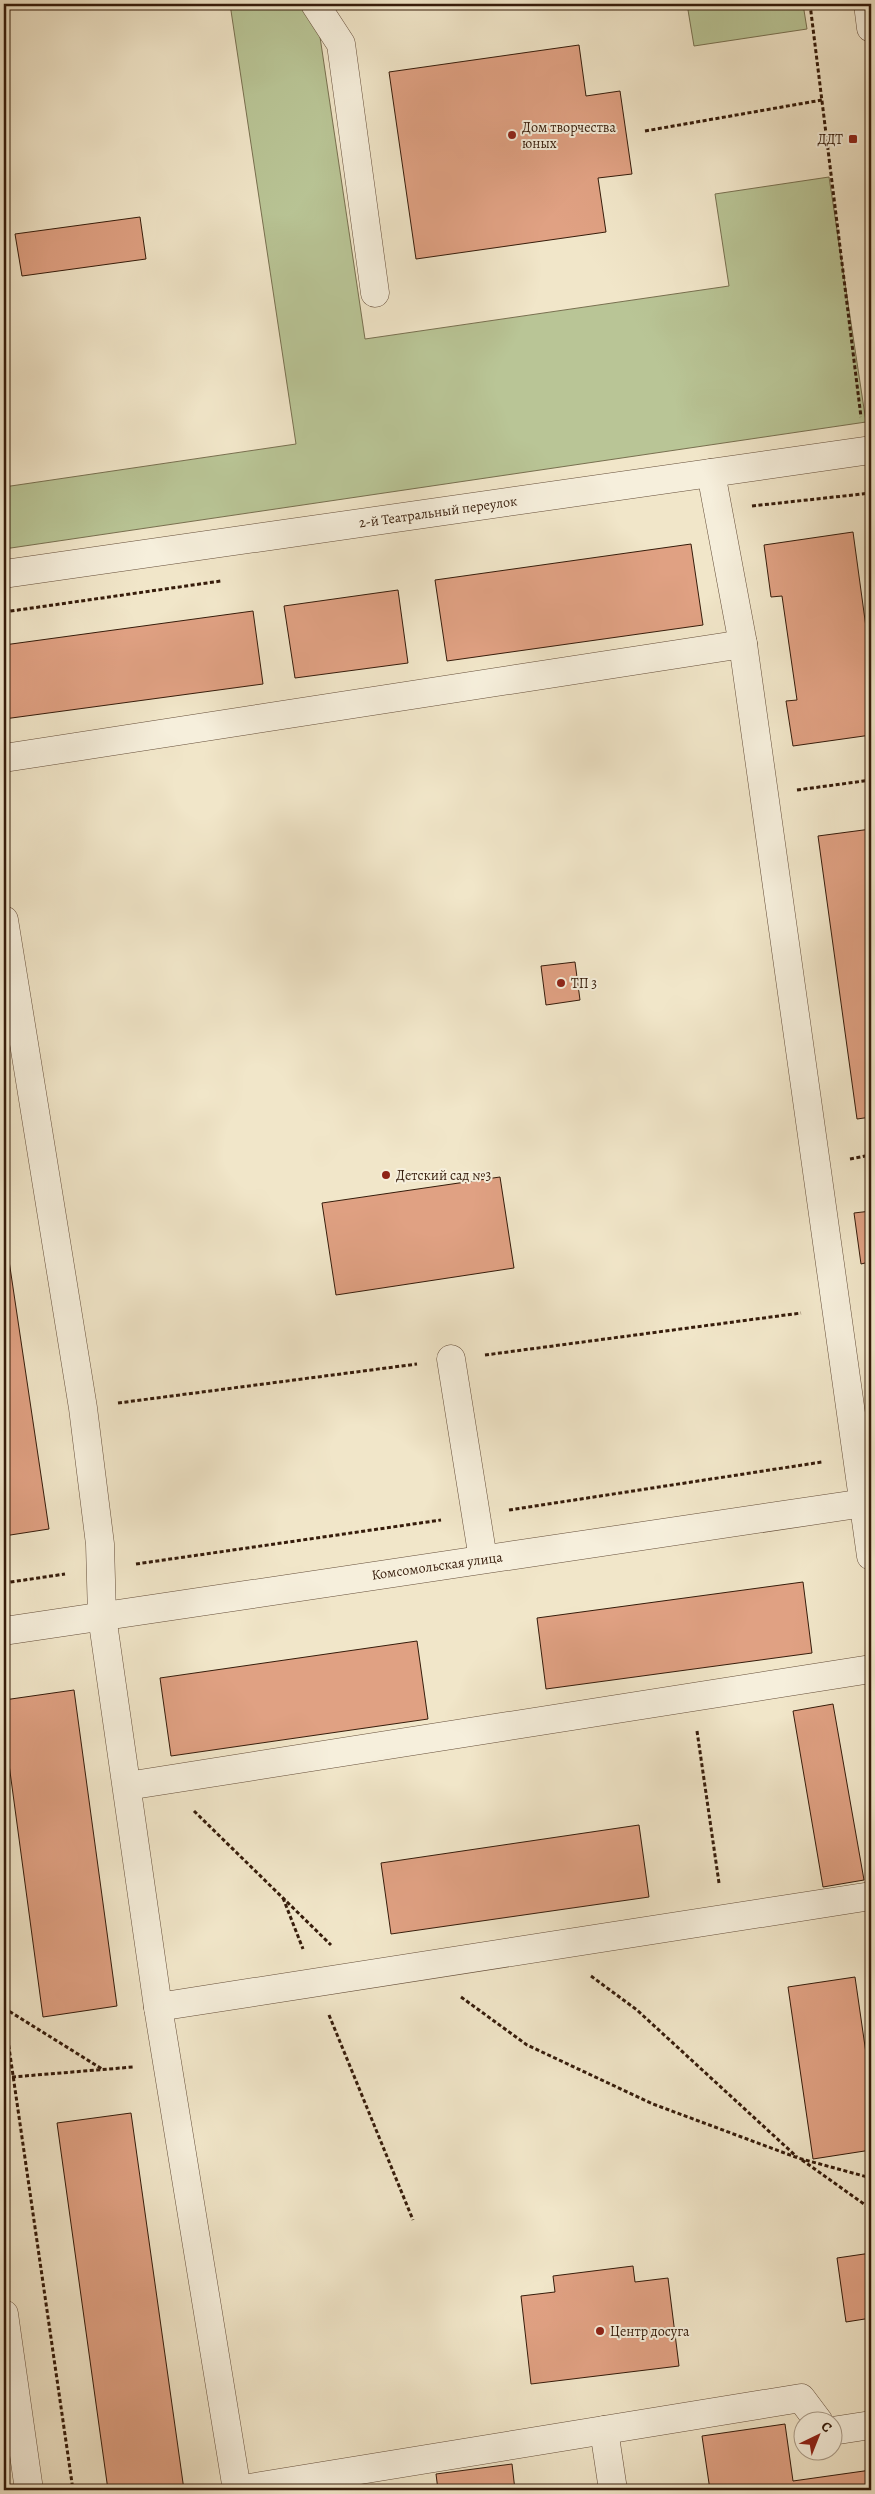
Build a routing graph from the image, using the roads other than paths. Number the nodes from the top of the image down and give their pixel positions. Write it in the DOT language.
graph roads {
  1 [pos="315,4"];
  2 [pos="868,4"];
  3 [pos="871,28"];
  4 [pos="375,293"];
  5 [pos="868,450"];
  6 [pos="711,473"];
  7 [pos="4,574"];
  8 [pos="743,644"];
  9 [pos="4,758"];
  10 [pos="4,920"];
  11 [pos="451,1359"];
  12 [pos="868,1502"];
  13 [pos="871,1556"];
  14 [pos="483,1559"];
  15 [pos="102,1616"];
  16 [pos="4,1631"];
  17 [pos="871,1669"];
  18 [pos="127,1786"];
  19 [pos="871,1896"];
  20 [pos="158,2007"];
  21 [pos="4,2314"];
  22 [pos="812,2412"];
  23 [pos="871,2425"];
  24 [pos="842,2429"];
  25 [pos="604,2430"];
  26 [pos="29,2490"];
  27 [pos="237,2490"];
  28 [pos="613,2490"];
  1 -- 4 [label="street"];
  2 -- 3 [label="street"];
  5 -- 6 [label="street, 2-й Театральный переулок"];
  6 -- 7 [label="street, 2-й Театральный переулок"];
  6 -- 8 [label="street"];
  8 -- 9 [label="street"];
  8 -- 12 [label="street"];
  10 -- 15 [label="street"];
  11 -- 14 [label="street"];
  12 -- 13 [label="street"];
  12 -- 14 [label="street, Комсомольская улица"];
  14 -- 15 [label="street, Комсомольская улица"];
  15 -- 16 [label="street, Комсомольская улица"];
  15 -- 18 [label="street"];
  17 -- 18 [label="street"];
  18 -- 20 [label="street"];
  19 -- 20 [label="street"];
  20 -- 27 [label="street"];
  21 -- 26 [label="street"];
  22 -- 25 [label="street"];
  23 -- 24 [label="street"];
  25 -- 27 [label="street"];
  25 -- 28 [label="street"];
}
